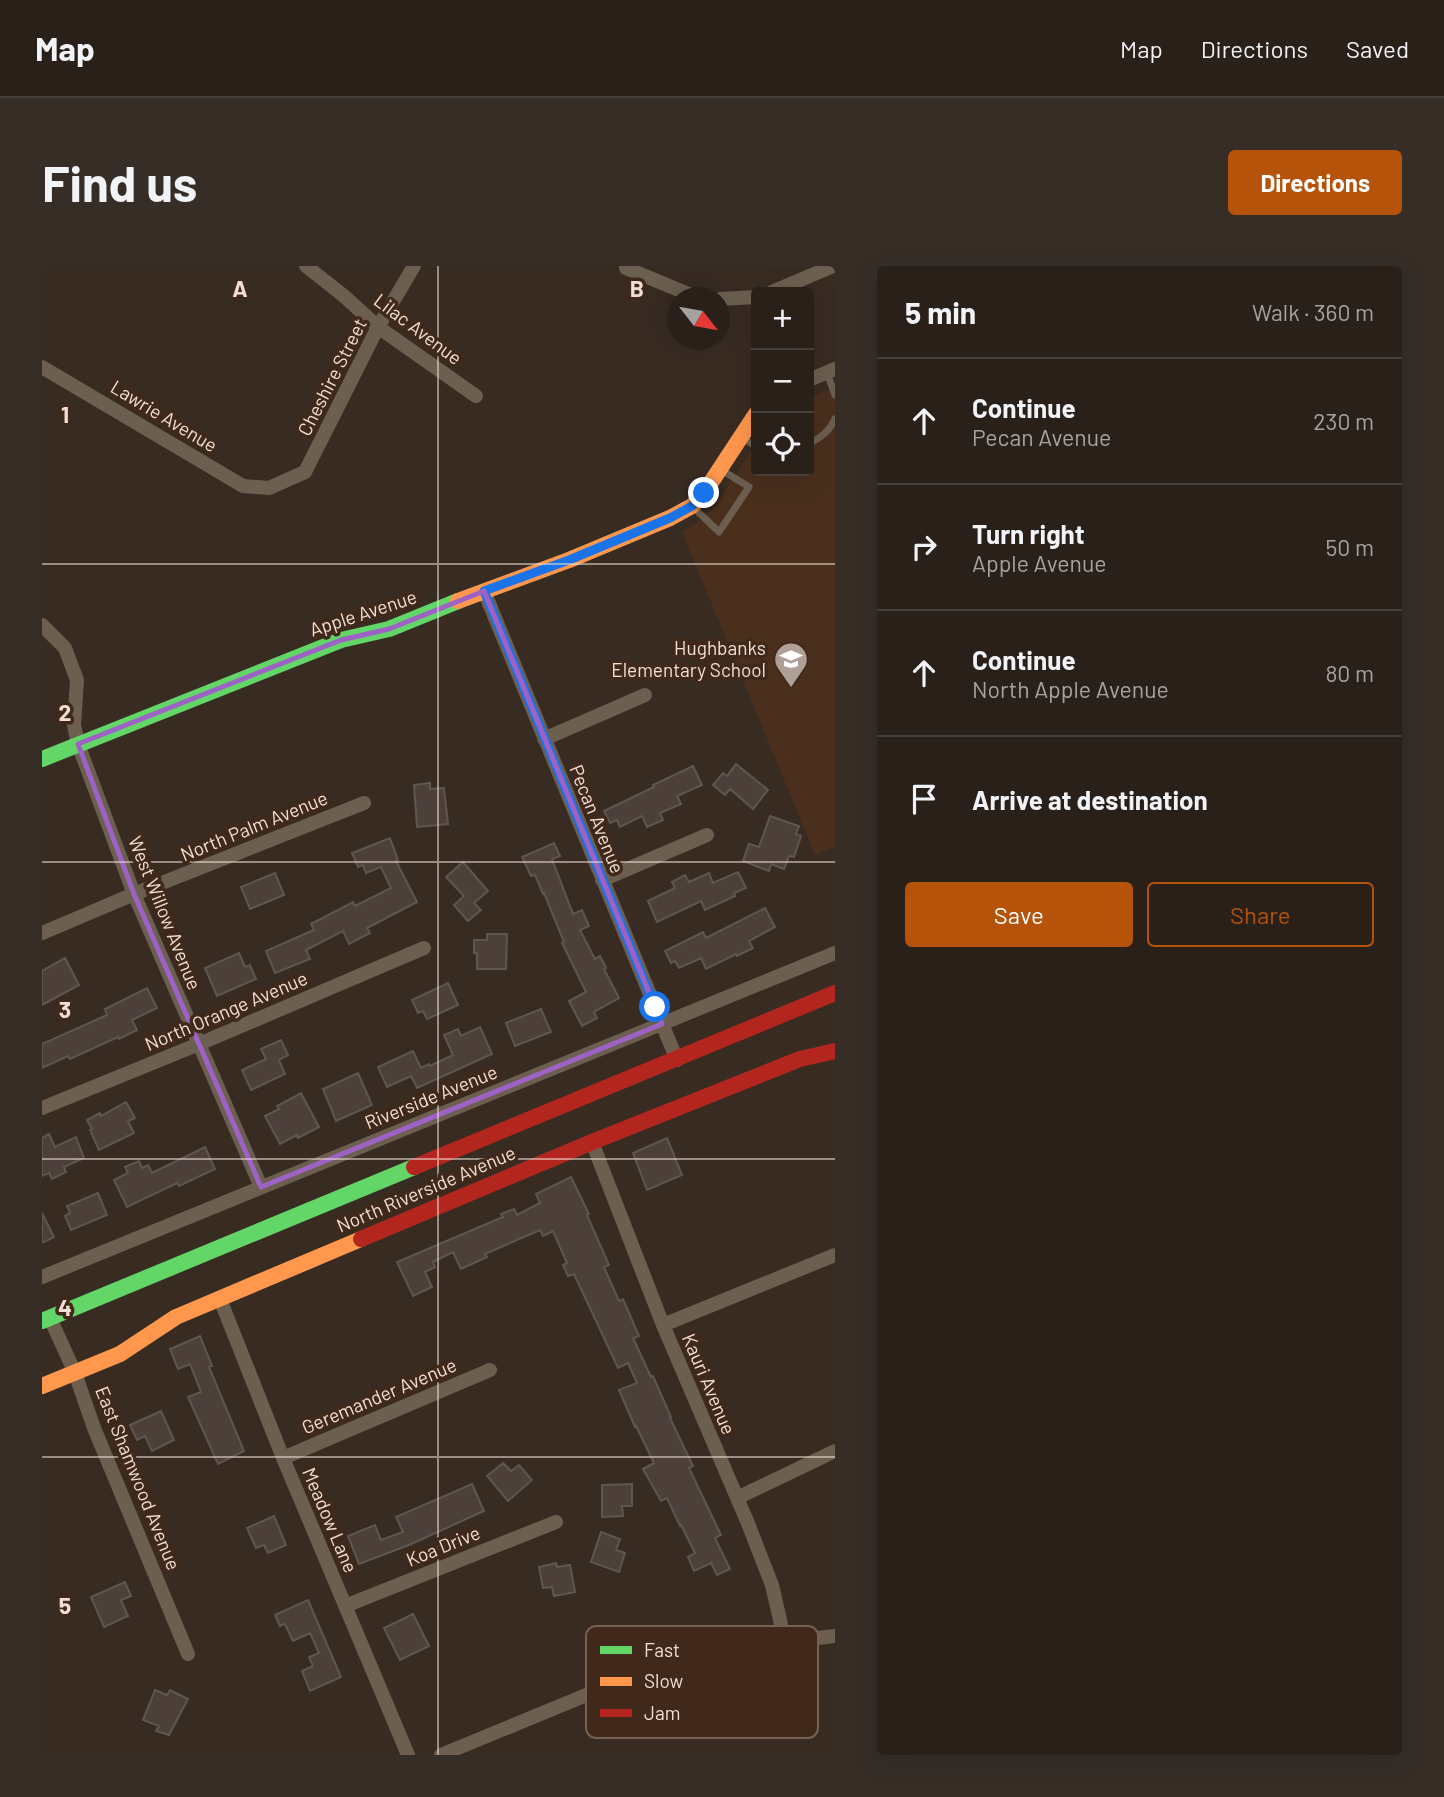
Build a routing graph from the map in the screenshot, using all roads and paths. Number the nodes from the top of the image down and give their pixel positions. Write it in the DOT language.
graph roads {
  1 [pos="306,266"];
  2 [pos="414,266"];
  3 [pos="833,266"];
  4 [pos="626,267"];
  5 [pos="672,287"];
  6 [pos="784,287"];
  7 [pos="751,297"];
  8 [pos="730,298"];
  9 [pos="378,327"];
  10 [pos="42,367"];
  11 [pos="831,371"];
  12 [pos="814,378"];
  13 [pos="835,395"];
  14 [pos="476,396"];
  15 [pos="835,419"];
  16 [pos="751,422"];
  17 [pos="741,437"];
  18 [pos="814,442"];
  19 [pos="751,444"];
  20 [pos="720,469"];
  21 [pos="269,488"];
  22 [pos="692,506"];
  23 [pos="484,591"];
  24 [pos="42,625"];
  25 [pos="645,695"];
  26 [pos="544,739"];
  27 [pos="78,744"];
  28 [pos="42,759"];
  29 [pos="364,803"];
  30 [pos="708,835"];
  31 [pos="601,880"];
  32 [pos="134,894"];
  33 [pos="42,933"];
  34 [pos="424,948"];
  35 [pos="835,953"];
  36 [pos="835,993"];
  37 [pos="662,1024"];
  38 [pos="199,1044"];
  39 [pos="835,1051"];
  40 [pos="677,1060"];
  41 [pos="42,1108"];
  42 [pos="592,1142"];
  43 [pos="261,1187"];
  44 [pos="835,1255"];
  45 [pos="42,1277"];
  46 [pos="220,1299"];
  47 [pos="46,1319"];
  48 [pos="663,1325"];
  49 [pos="490,1370"];
  50 [pos="75,1373"];
  51 [pos="42,1385"];
  52 [pos="835,1451"];
  53 [pos="283,1458"];
  54 [pos="737,1498"];
  55 [pos="556,1522"];
  56 [pos="345,1605"];
  57 [pos="781,1626"];
  58 [pos="188,1654"];
  59 [pos="586,1696"];
  60 [pos="408,1755"];
  61 [pos="441,1755"];
  1 -- 9 [label="street, Lilac Avenue"];
  2 -- 9 [label="street, Cheshire Street"];
  3 -- 6 [label="street"];
  4 -- 5 [label="street"];
  7 -- 8 [label="street"];
  9 -- 14 [label="street, Lilac Avenue"];
  9 -- 21 [label="street, Cheshire Street"];
  10 -- 21 [label="street, Lawrie Avenue"];
  11 -- 12 [label="street"];
  11 -- 13 [label="lane"];
  15 -- 18 [label="lane"];
  16 -- 17 [label="street"];
  17 -- 19 [label="lane"];
  17 -- 20 [label="street"];
  20 -- 22 [label="street"];
  20 -- 22 [label="lane"];
  22 -- 23 [label="street, Apple Avenue"];
  23 -- 26 [label="street, Pecan Avenue"];
  23 -- 27 [label="street, Apple Avenue"];
  24 -- 27 [label="street, West Willow Avenue"];
  25 -- 26 [label="street"];
  26 -- 31 [label="street, Pecan Avenue"];
  27 -- 28 [label="street, Apple Avenue"];
  27 -- 32 [label="street, West Willow Avenue"];
  29 -- 32 [label="street, North Palm Avenue"];
  30 -- 31 [label="street"];
  31 -- 37 [label="street, Pecan Avenue"];
  32 -- 33 [label="street, North Palm Avenue"];
  32 -- 38 [label="street, West Willow Avenue"];
  34 -- 38 [label="street, North Orange Avenue"];
  35 -- 37 [label="street, Riverside Avenue"];
  36 -- 40 [label="street, North Riverside Avenue"];
  37 -- 40 [label="street, Pecan Avenue"];
  37 -- 43 [label="street, Riverside Avenue"];
  38 -- 41 [label="street, North Orange Avenue"];
  38 -- 43 [label="street, West Willow Avenue"];
  39 -- 42 [label="street, North Riverside Avenue"];
  40 -- 47 [label="street, North Riverside Avenue"];
  42 -- 46 [label="street, North Riverside Avenue"];
  42 -- 48 [label="street, Kauri Avenue"];
  43 -- 45 [label="street, Riverside Avenue"];
  44 -- 48 [label="street"];
  46 -- 50 [label="street, North Riverside Avenue"];
  46 -- 53 [label="street, Meadow Lane"];
  47 -- 50 [label="street, East Shamwood Avenue"];
  48 -- 54 [label="street, Kauri Avenue"];
  49 -- 53 [label="street, Geremander Avenue"];
  50 -- 51 [label="street, North Riverside Avenue"];
  50 -- 58 [label="street, East Shamwood Avenue"];
  52 -- 54 [label="street"];
  53 -- 56 [label="street, Meadow Lane"];
  54 -- 57 [label="street, Kauri Avenue"];
  55 -- 56 [label="street, Koa Drive"];
  56 -- 60 [label="street, Meadow Lane"];
  59 -- 61 [label="street"];
}
